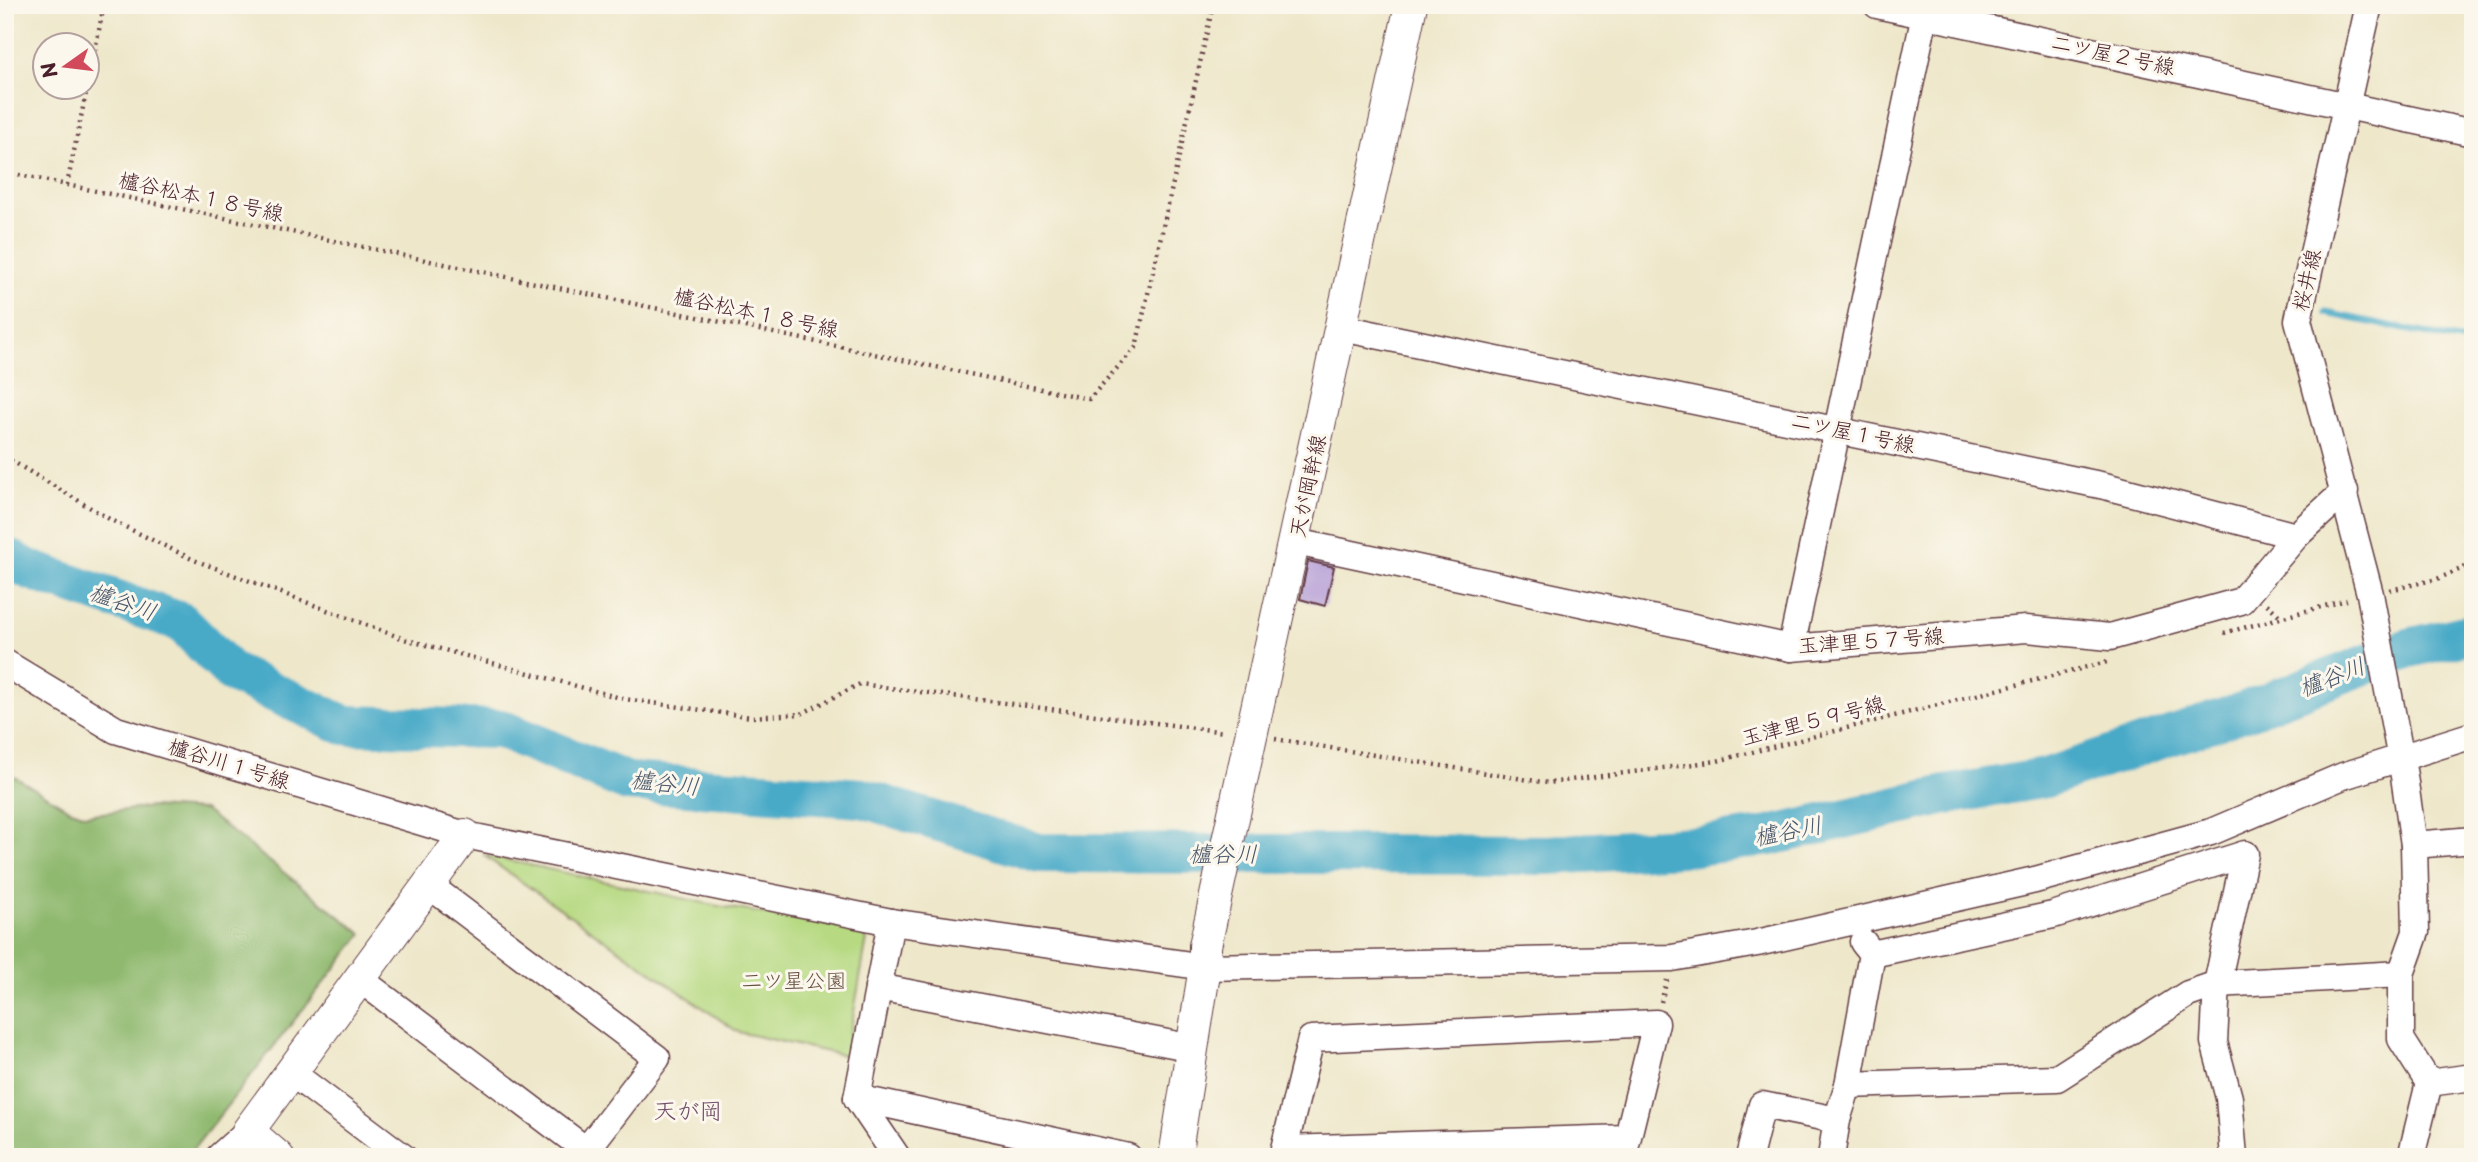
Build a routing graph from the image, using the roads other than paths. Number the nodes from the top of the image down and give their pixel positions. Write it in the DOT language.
graph roads {
  1 [pos="1411,5"];
  2 [pos="1877,5"];
  3 [pos="2369,5"];
  4 [pos="1926,10"];
  5 [pos="2348,104"];
  6 [pos="2473,133"];
  7 [pos="1342,328"];
  8 [pos="1836,430"];
  9 [pos="2345,491"];
  10 [pos="2296,536"];
  11 [pos="1296,542"];
  12 [pos="1791,648"];
  13 [pos="5,663"];
  14 [pos="2473,735"];
  15 [pos="2397,748"];
  16 [pos="465,835"];
  17 [pos="2473,840"];
  18 [pos="2414,845"];
  19 [pos="430,886"];
  20 [pos="891,922"];
  21 [pos="1849,922"];
  22 [pos="1871,954"];
  23 [pos="1205,956"];
  24 [pos="2401,974"];
  25 [pos="361,980"];
  26 [pos="2217,984"];
  27 [pos="878,987"];
  28 [pos="1192,1048"];
  29 [pos="293,1074"];
  30 [pos="2473,1077"];
  31 [pos="2429,1083"];
  32 [pos="1848,1085"];
  33 [pos="857,1098"];
  34 [pos="1837,1120"];
  35 [pos="248,1131"];
  36 [pos="1625,1147"];
  37 [pos="1284,1153"];
  38 [pos="583,1154"];
  39 [pos="219,1157"];
  40 [pos="278,1157"];
  41 [pos="403,1157"];
  42 [pos="897,1157"];
  43 [pos="1128,1157"];
  44 [pos="1175,1157"];
  45 [pos="1749,1157"];
  46 [pos="1831,1157"];
  47 [pos="2234,1157"];
  48 [pos="2411,1157"];
  1 -- 7 [label="street, 天が岡幹線"];
  2 -- 4 [label="street, 二ツ屋２号線"];
  3 -- 5 [label="street, 桜井線"];
  4 -- 5 [label="street, 二ツ屋２号線"];
  4 -- 8 [label="street"];
  5 -- 6 [label="street, 二ツ屋２号線"];
  5 -- 9 [label="street, 桜井線"];
  7 -- 8 [label="street, 二ツ屋１号線"];
  7 -- 11 [label="street, 天が岡幹線"];
  8 -- 10 [label="street, 二ツ屋１号線"];
  8 -- 12 [label="street"];
  9 -- 10 [label="street"];
  9 -- 15 [label="street, 桜井線"];
  10 -- 12 [label="street, 玉津里５７号線"];
  11 -- 12 [label="street, 玉津里５７号線"];
  11 -- 23 [label="street, 天が岡幹線"];
  13 -- 16 [label="street, 櫨谷川１号線"];
  14 -- 15 [label="street, 櫨谷川１号線"];
  15 -- 18 [label="street, 桜井線"];
  15 -- 21 [label="street, 櫨谷川１号線"];
  16 -- 19 [label="street"];
  16 -- 20 [label="street, 櫨谷川１号線"];
  17 -- 18 [label="street"];
  18 -- 24 [label="street, 桜井線"];
  19 -- 25 [label="street"];
  19 -- 38 [label="street"];
  20 -- 23 [label="street, 櫨谷川１号線"];
  20 -- 27 [label="street"];
  21 -- 22 [label="street"];
  21 -- 23 [label="street, 櫨谷川１号線"];
  22 -- 26 [label="street"];
  22 -- 32 [label="street"];
  23 -- 28 [label="street, 天が岡幹線"];
  24 -- 26 [label="street"];
  24 -- 31 [label="street, 桜井線"];
  25 -- 29 [label="street"];
  25 -- 38 [label="street"];
  26 -- 32 [label="street"];
  26 -- 47 [label="street"];
  27 -- 28 [label="street"];
  27 -- 33 [label="street"];
  28 -- 44 [label="street, 天が岡幹線"];
  29 -- 35 [label="street"];
  29 -- 41 [label="street"];
  30 -- 31 [label="street"];
  31 -- 48 [label="street"];
  32 -- 34 [label="street"];
  33 -- 42 [label="street"];
  33 -- 43 [label="street"];
  34 -- 45 [label="street"];
  34 -- 46 [label="street"];
  35 -- 39 [label="street"];
  35 -- 40 [label="street"];
  36 -- 37 [label="street"];
  36 -- 37 [label="street"];
}
